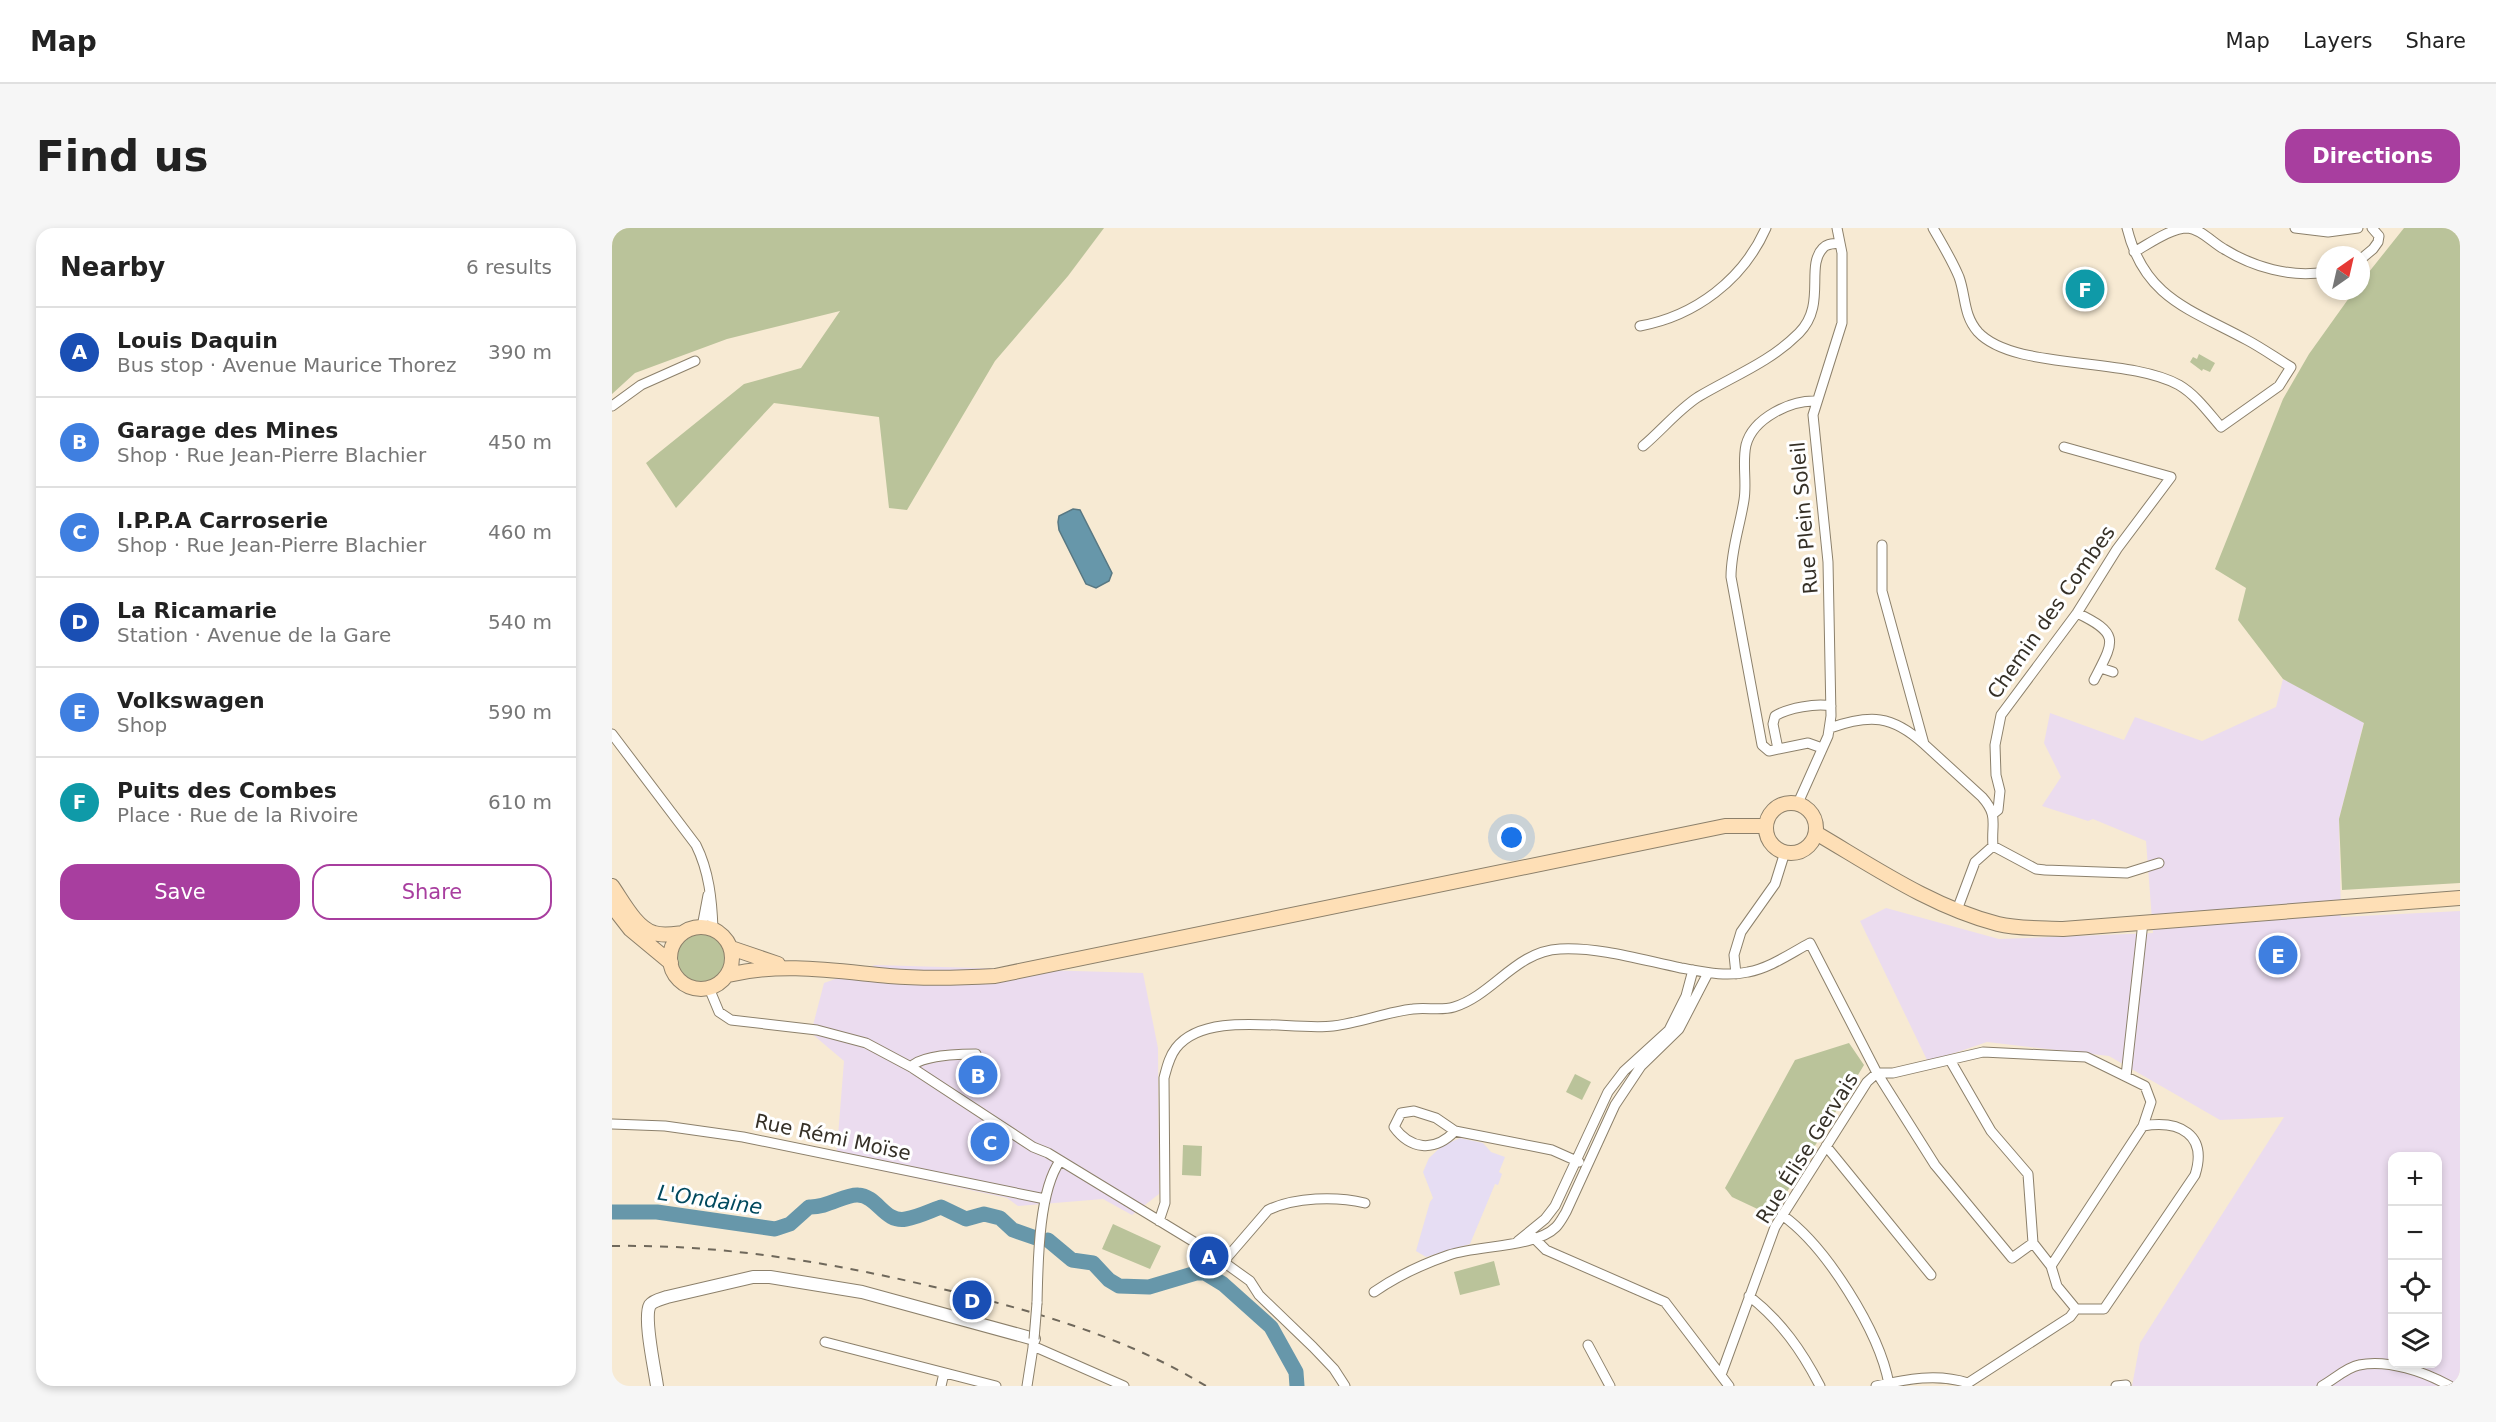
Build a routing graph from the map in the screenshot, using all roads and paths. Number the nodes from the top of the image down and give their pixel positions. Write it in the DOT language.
graph roads {
  1 [pos="1766,228"];
  2 [pos="1837,228"];
  3 [pos="1933,228"];
  4 [pos="2127,228"];
  5 [pos="2295,228"];
  6 [pos="2358,228"];
  7 [pos="2372,228"];
  8 [pos="1840,243"];
  9 [pos="2370,250"];
  10 [pos="2134,252"];
  11 [pos="2316,273"];
  12 [pos="1640,326"];
  13 [pos="695,361"];
  14 [pos="1816,401"];
  15 [pos="612,405"];
  16 [pos="1643,446"];
  17 [pos="2064,447"];
  18 [pos="1882,545"];
  19 [pos="2077,613"];
  20 [pos="2101,668"];
  21 [pos="2113,672"];
  22 [pos="2094,680"];
  23 [pos="1831,706"];
  24 [pos="1830,728"];
  25 [pos="612,734"];
  26 [pos="1924,744"];
  27 [pos="1821,748"];
  28 [pos="1778,749"];
  29 [pos="1798,803"];
  30 [pos="1993,814"];
  31 [pos="1766,826"];
  32 [pos="1816,833"];
  33 [pos="1992,846"];
  34 [pos="1785,852"];
  35 [pos="2158,863"];
  36 [pos="612,886"];
  37 [pos="2460,898"];
  38 [pos="612,906"];
  39 [pos="1957,910"];
  40 [pos="2143,922"];
  41 [pos="707,928"];
  42 [pos="683,933"];
  43 [pos="731,948"];
  44 [pos="671,963"];
  45 [pos="789,967"];
  46 [pos="1694,970"];
  47 [pos="1708,973"];
  48 [pos="1736,974"];
  49 [pos="728,975"];
  50 [pos="709,988"];
  51 [pos="976,1054"];
  52 [pos="1950,1060"];
  53 [pos="911,1066"];
  54 [pos="1877,1073"];
  55 [pos="2126,1076"];
  56 [pos="612,1124"];
  57 [pos="2142,1126"];
  58 [pos="1455,1131"];
  59 [pos="1826,1146"];
  60 [pos="1060,1161"];
  61 [pos="1576,1161"];
  62 [pos="1587,1166"];
  63 [pos="1045,1199"];
  64 [pos="1365,1203"];
  65 [pos="1782,1215"];
  66 [pos="1158,1221"];
  67 [pos="1532,1236"];
  68 [pos="2033,1243"];
  69 [pos="1224,1261"];
  70 [pos="2051,1266"];
  71 [pos="1931,1275"];
  72 [pos="1374,1292"];
  73 [pos="1749,1296"];
  74 [pos="2076,1309"];
  75 [pos="825,1342"];
  76 [pos="1033,1343"];
  77 [pos="1588,1345"];
  78 [pos="944,1373"];
  79 [pos="1721,1375"];
  80 [pos="1889,1384"];
  81 [pos="657,1386"];
  82 [pos="941,1386"];
  83 [pos="996,1386"];
  84 [pos="1027,1386"];
  85 [pos="1124,1386"];
  86 [pos="1345,1386"];
  87 [pos="1610,1386"];
  88 [pos="1729,1386"];
  89 [pos="1820,1386"];
  90 [pos="1876,1386"];
  91 [pos="2322,1386"];
  92 [pos="2450,1386"];
  1 -- 12 [label="street"];
  2 -- 8 [label="street, Rue Plein Soleil"];
  3 -- 10 [label="street"];
  4 -- 10 [label="street"];
  5 -- 6 [label="street"];
  7 -- 9 [label="street"];
  8 -- 14 [label="street, Rue Plein Soleil"];
  8 -- 16 [label="street"];
  10 -- 11 [label="street"];
  13 -- 15 [label="street"];
  14 -- 23 [label="street, Rue Plein Soleil"];
  14 -- 28 [label="street"];
  17 -- 19 [label="street, Chemin des Combes"];
  18 -- 26 [label="street"];
  19 -- 20 [label="street"];
  19 -- 30 [label="street, Chemin des Combes"];
  20 -- 21 [label="street"];
  20 -- 22 [label="street"];
  23 -- 24 [label="street, Rue Plein Soleil"];
  23 -- 28 [label="street"];
  24 -- 26 [label="street"];
  24 -- 27 [label="street, Rue Plein Soleil"];
  25 -- 41 [label="street"];
  26 -- 30 [label="street"];
  27 -- 28 [label="street"];
  27 -- 29 [label="street, Rue Plein Soleil"];
  29 -- 31 [label="main road"];
  29 -- 32 [label="main road"];
  30 -- 33 [label="street, Chemin des Combes"];
  31 -- 34 [label="main road"];
  31 -- 45 [label="main road"];
  32 -- 34 [label="main road"];
  32 -- 39 [label="main road"];
  33 -- 35 [label="street"];
  33 -- 39 [label="street"];
  34 -- 48 [label="street"];
  36 -- 42 [label="main road"];
  37 -- 40 [label="main road"];
  38 -- 44 [label="main road"];
  39 -- 40 [label="main road"];
  40 -- 55 [label="street"];
  41 -- 42 [label="main road"];
  41 -- 43 [label="main road"];
  42 -- 44 [label="main road"];
  43 -- 45 [label="main road"];
  43 -- 49 [label="main road"];
  44 -- 50 [label="main road"];
  45 -- 49 [label="main road"];
  46 -- 47 [label="street"];
  46 -- 61 [label="street"];
  46 -- 66 [label="street"];
  47 -- 48 [label="street"];
  47 -- 62 [label="street"];
  48 -- 54 [label="street"];
  49 -- 50 [label="main road"];
  50 -- 53 [label="street"];
  51 -- 53 [label="street"];
  52 -- 54 [label="street, Rue Élise Gervais"];
  52 -- 55 [label="street, Rue Élise Gervais"];
  52 -- 68 [label="street"];
  53 -- 60 [label="street"];
  54 -- 59 [label="street, Rue Élise Gervais"];
  54 -- 68 [label="street"];
  55 -- 57 [label="street, Rue Élise Gervais"];
  56 -- 63 [label="street, Rue Rémi Moïse"];
  57 -- 70 [label="street, Rue Élise Gervais"];
  57 -- 74 [label="street"];
  58 -- 58 [label="street"];
  58 -- 61 [label="street"];
  59 -- 65 [label="street, Rue Élise Gervais"];
  59 -- 71 [label="street"];
  60 -- 63 [label="street"];
  60 -- 66 [label="street"];
  61 -- 62 [label="street"];
  61 -- 67 [label="street"];
  62 -- 67 [label="street"];
  63 -- 76 [label="street, bridge"];
  64 -- 69 [label="street"];
  65 -- 73 [label="street, Rue Élise Gervais"];
  65 -- 80 [label="street"];
  66 -- 69 [label="street"];
  67 -- 72 [label="street"];
  67 -- 79 [label="street"];
  68 -- 70 [label="street"];
  69 -- 86 [label="street"];
  70 -- 74 [label="street"];
  73 -- 79 [label="street, Rue Élise Gervais"];
  73 -- 89 [label="street"];
  74 -- 80 [label="street"];
  75 -- 78 [label="street"];
  76 -- 81 [label="street"];
  76 -- 84 [label="street"];
  76 -- 85 [label="street"];
  77 -- 87 [label="street"];
  78 -- 82 [label="street"];
  78 -- 83 [label="street"];
  79 -- 88 [label="street"];
  80 -- 90 [label="street"];
  91 -- 92 [label="street"];
}
